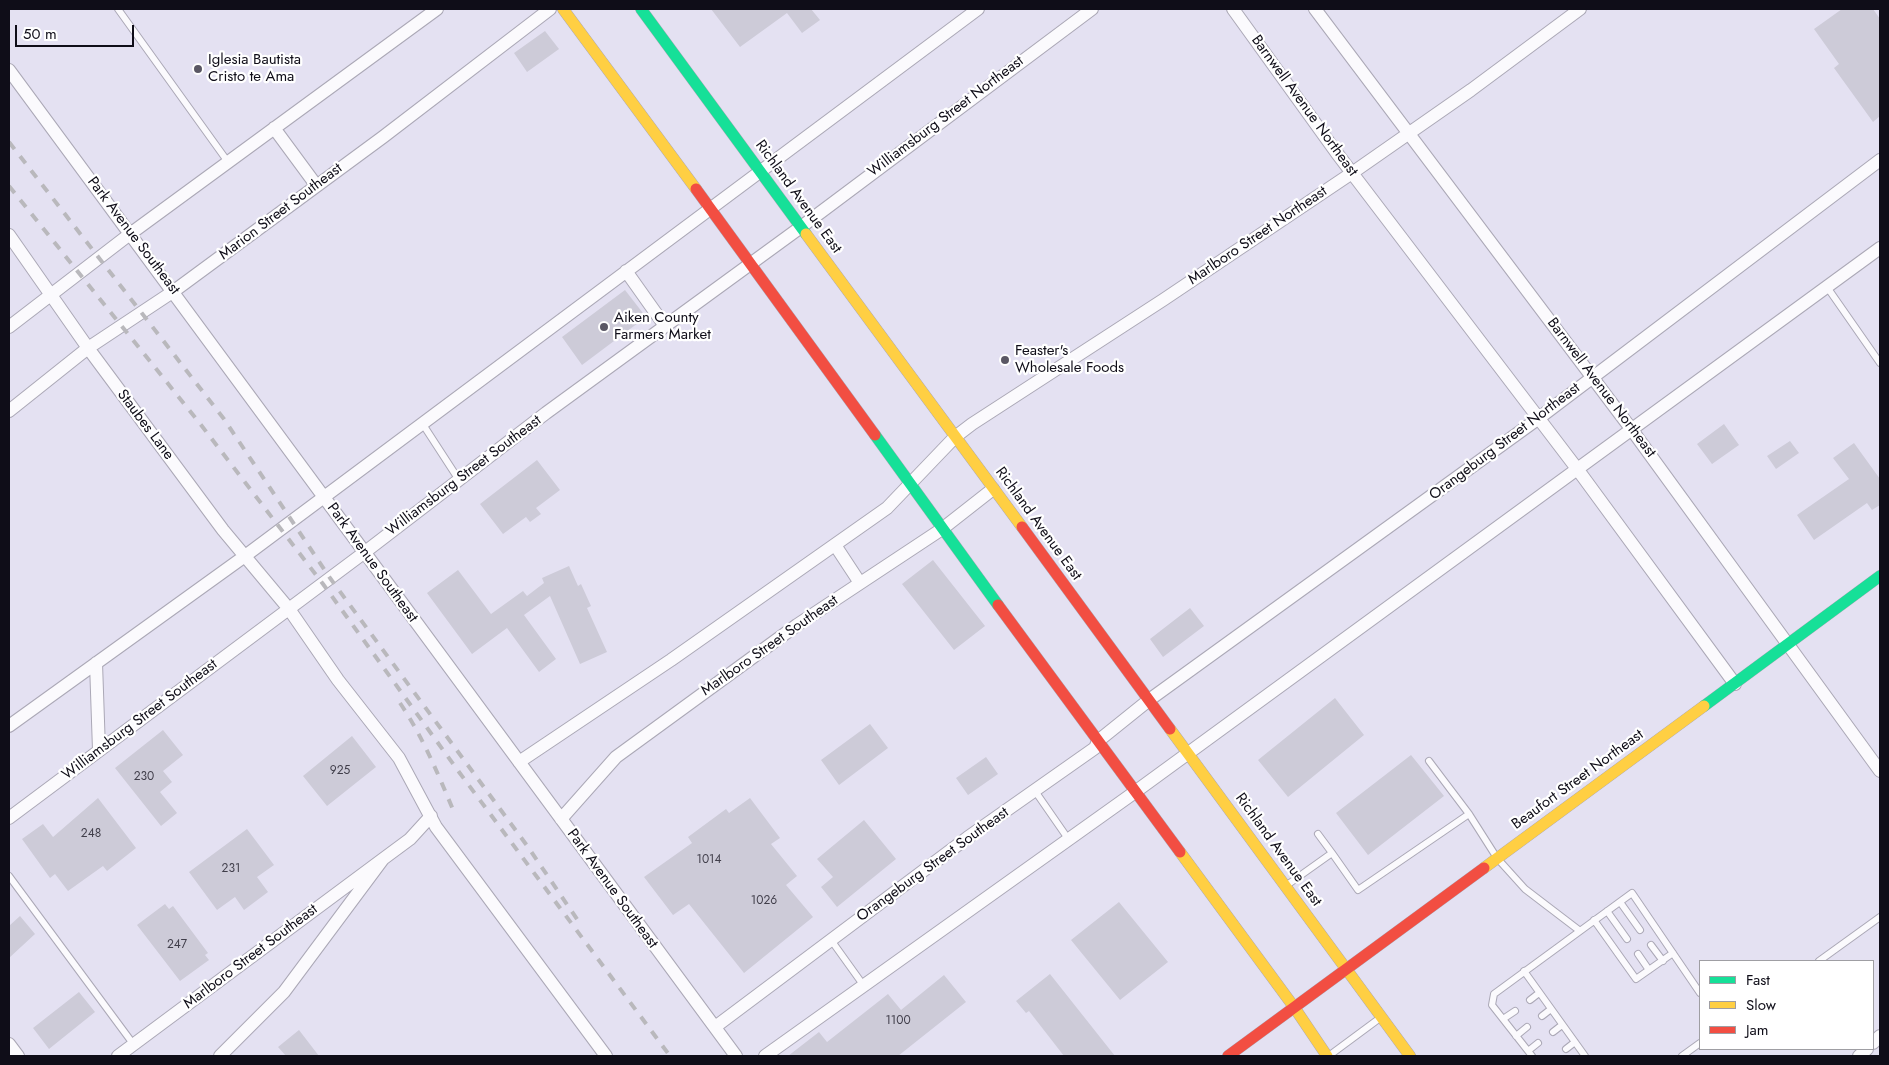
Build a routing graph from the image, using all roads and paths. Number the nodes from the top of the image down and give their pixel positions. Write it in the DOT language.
graph roads {
  1 [pos="118,9"];
  2 [pos="437,9"];
  3 [pos="550,9"];
  4 [pos="563,9"];
  5 [pos="640,9"];
  6 [pos="978,9"];
  7 [pos="1092,9"];
  8 [pos="1233,9"];
  9 [pos="1315,9"];
  10 [pos="1580,9"];
  11 [pos="9,70"];
  12 [pos="274,128"];
  13 [pos="1408,133"];
  14 [pos="1880,160"];
  15 [pos="228,162"];
  16 [pos="759,170"];
  17 [pos="1352,172"];
  18 [pos="316,185"];
  19 [pos="710,208"];
  20 [pos="801,227"];
  21 [pos="130,234"];
  22 [pos="9,235"];
  23 [pos="1880,248"];
  24 [pos="751,263"];
  25 [pos="626,271"];
  26 [pos="1827,288"];
  27 [pos="174,291"];
  28 [pos="51,295"];
  29 [pos="665,326"];
  30 [pos="9,327"];
  31 [pos="88,348"];
  32 [pos="1880,363"];
  33 [pos="1592,377"];
  34 [pos="9,411"];
  35 [pos="1539,418"];
  36 [pos="422,424"];
  37 [pos="1632,430"];
  38 [pos="955,437"];
  39 [pos="1578,470"];
  40 [pos="460,480"];
  41 [pos="910,485"];
  42 [pos="993,489"];
  43 [pos="324,495"];
  44 [pos="942,529"];
  45 [pos="835,545"];
  46 [pos="365,552"];
  47 [pos="245,556"];
  48 [pos="1880,576"];
  49 [pos="860,583"];
  50 [pos="289,609"];
  51 [pos="1789,644"];
  52 [pos="96,663"];
  53 [pos="1735,684"];
  54 [pos="1149,700"];
  55 [pos="9,726"];
  56 [pos="1098,741"];
  57 [pos="100,750"];
  58 [pos="1187,752"];
  59 [pos="1429,761"];
  60 [pos="519,762"];
  61 [pos="1880,771"];
  62 [pos="1035,791"];
  63 [pos="1135,792"];
  64 [pos="1469,814"];
  65 [pos="431,816"];
  66 [pos="9,818"];
  67 [pos="561,819"];
  68 [pos="1318,834"];
  69 [pos="1069,840"];
  70 [pos="1332,853"];
  71 [pos="1497,858"];
  72 [pos="383,859"];
  73 [pos="9,876"];
  74 [pos="1286,886"];
  75 [pos="1620,902"];
  76 [pos="1606,911"];
  77 [pos="1880,917"];
  78 [pos="1594,920"];
  79 [pos="1640,930"];
  80 [pos="1580,931"];
  81 [pos="1627,939"];
  82 [pos="831,940"];
  83 [pos="1651,945"];
  84 [pos="1674,953"];
  85 [pos="1638,954"];
  86 [pos="1820,960"];
  87 [pos="1662,961"];
  88 [pos="1346,968"];
  89 [pos="1649,970"];
  90 [pos="1524,971"];
  91 [pos="864,986"];
  92 [pos="1699,991"];
  93 [pos="1539,993"];
  94 [pos="1530,1000"];
  95 [pos="1294,1007"];
  96 [pos="1551,1009"];
  97 [pos="1515,1011"];
  98 [pos="1381,1016"];
  99 [pos="1542,1016"];
  100 [pos="1503,1020"];
  101 [pos="1562,1025"];
  102 [pos="715,1027"];
  103 [pos="1527,1027"];
  104 [pos="1553,1032"];
  105 [pos="1516,1036"];
  106 [pos="1575,1042"];
  107 [pos="9,1044"];
  108 [pos="1538,1044"];
  109 [pos="1699,1044"];
  110 [pos="134,1045"];
  111 [pos="1566,1050"];
  112 [pos="1530,1054"];
  113 [pos="18,1056"];
  114 [pos="118,1056"];
  115 [pos="220,1056"];
  116 [pos="606,1056"];
  117 [pos="736,1056"];
  118 [pos="764,1056"];
  119 [pos="1228,1056"];
  120 [pos="1328,1056"];
  121 [pos="1410,1056"];
  122 [pos="1585,1056"];
  123 [pos="1682,1056"];
  1 -- 15 [label="lane"];
  2 -- 12 [label="street"];
  3 -- 18 [label="street, Marion Street Southeast"];
  4 -- 19 [label="main road"];
  5 -- 16 [label="main road, Richland Avenue East"];
  6 -- 16 [label="street"];
  7 -- 20 [label="street, Williamsburg Street Northeast"];
  8 -- 17 [label="street, Barnwell Avenue Northeast"];
  9 -- 13 [label="street, Barnwell Avenue Northeast"];
  10 -- 13 [label="street, Marlboro Street Northeast"];
  11 -- 21 [label="street, Park Avenue Southeast"];
  12 -- 15 [label="street"];
  12 -- 18 [label="street"];
  13 -- 17 [label="street, Marlboro Street Northeast"];
  13 -- 33 [label="street, Barnwell Avenue Northeast"];
  14 -- 33 [label="street, Orangeburg Street Northeast"];
  15 -- 21 [label="street"];
  16 -- 19 [label="street"];
  16 -- 20 [label="main road, Richland Avenue East"];
  17 -- 35 [label="street, Barnwell Avenue Northeast"];
  17 -- 38 [label="street, Marlboro Street Northeast"];
  18 -- 27 [label="street, Marion Street Southeast"];
  19 -- 24 [label="main road"];
  19 -- 25 [label="street"];
  20 -- 24 [label="street, Williamsburg Street Southeast"];
  20 -- 38 [label="main road, Richland Avenue East"];
  21 -- 27 [label="street, Park Avenue Southeast"];
  21 -- 28 [label="street"];
  22 -- 28 [label="street, Staubes Lane"];
  23 -- 26 [label="street"];
  24 -- 29 [label="street, Williamsburg Street Southeast"];
  24 -- 41 [label="main road"];
  25 -- 29 [label="street"];
  25 -- 36 [label="street"];
  26 -- 32 [label="lane"];
  26 -- 37 [label="street"];
  27 -- 31 [label="street, Marion Street Southeast"];
  27 -- 43 [label="street, Park Avenue Southeast"];
  28 -- 30 [label="street"];
  28 -- 31 [label="street, Staubes Lane"];
  29 -- 40 [label="street, Williamsburg Street Southeast"];
  31 -- 34 [label="street, Marion Street Southeast"];
  31 -- 47 [label="street, Staubes Lane"];
  33 -- 35 [label="street, Orangeburg Street Northeast"];
  33 -- 37 [label="street, Barnwell Avenue Northeast"];
  35 -- 39 [label="street, Barnwell Avenue Northeast"];
  35 -- 54 [label="street, Orangeburg Street Northeast"];
  36 -- 40 [label="lane"];
  36 -- 43 [label="street"];
  37 -- 39 [label="street"];
  37 -- 51 [label="street, Barnwell Avenue Northeast"];
  38 -- 41 [label="street"];
  38 -- 42 [label="main road, Richland Avenue East"];
  39 -- 53 [label="street, Barnwell Avenue Northeast"];
  39 -- 58 [label="street"];
  40 -- 46 [label="street, Williamsburg Street Southeast"];
  41 -- 44 [label="main road"];
  41 -- 45 [label="street"];
  42 -- 44 [label="street, Marlboro Street Southeast"];
  42 -- 54 [label="main road, Richland Avenue East"];
  43 -- 46 [label="street, Park Avenue Southeast"];
  43 -- 47 [label="street"];
  44 -- 49 [label="street, Marlboro Street Southeast"];
  44 -- 56 [label="main road"];
  45 -- 49 [label="street"];
  45 -- 60 [label="street"];
  46 -- 50 [label="street, Williamsburg Street Southeast"];
  46 -- 60 [label="street, Park Avenue Southeast"];
  47 -- 50 [label="street, Staubes Lane"];
  47 -- 52 [label="street"];
  48 -- 51 [label="main road, Beaufort Street Northeast"];
  49 -- 67 [label="street, Marlboro Street Southeast"];
  50 -- 57 [label="street, Williamsburg Street Southeast"];
  50 -- 65 [label="street"];
  51 -- 53 [label="main road, Beaufort Street Northeast"];
  51 -- 61 [label="street, Barnwell Avenue Northeast"];
  52 -- 55 [label="street"];
  52 -- 57 [label="street"];
  53 -- 71 [label="main road, Beaufort Street Northeast"];
  54 -- 56 [label="street, Orangeburg Street Southeast"];
  54 -- 58 [label="main road, Richland Avenue East"];
  56 -- 62 [label="street, Orangeburg Street Southeast"];
  56 -- 63 [label="main road"];
  57 -- 66 [label="street, Williamsburg Street Southeast"];
  58 -- 63 [label="street"];
  58 -- 74 [label="main road, Richland Avenue East"];
  59 -- 64 [label="lane"];
  60 -- 67 [label="street, Park Avenue Southeast"];
  62 -- 69 [label="lane"];
  62 -- 82 [label="street, Orangeburg Street Southeast"];
  63 -- 69 [label="street"];
  63 -- 95 [label="main road"];
  64 -- 70 [label="lane"];
  64 -- 71 [label="lane"];
  65 -- 72 [label="street, Marlboro Street Southeast"];
  65 -- 116 [label="street"];
  67 -- 102 [label="street, Park Avenue Southeast"];
  68 -- 70 [label="lane"];
  69 -- 91 [label="street"];
  70 -- 74 [label="lane"];
  71 -- 80 [label="lane"];
  71 -- 88 [label="main road, Beaufort Street Northeast"];
  72 -- 110 [label="street, Marlboro Street Southeast"];
  72 -- 115 [label="street, Marlboro Street Southeast"];
  73 -- 110 [label="lane"];
  74 -- 88 [label="main road, Richland Avenue East"];
  75 -- 76 [label="lane"];
  75 -- 79 [label="lane"];
  75 -- 84 [label="lane"];
  76 -- 78 [label="lane"];
  76 -- 81 [label="lane"];
  77 -- 86 [label="lane"];
  78 -- 80 [label="lane"];
  78 -- 89 [label="lane"];
  80 -- 90 [label="lane"];
  82 -- 91 [label="lane"];
  82 -- 102 [label="street, Orangeburg Street Southeast"];
  83 -- 87 [label="lane"];
  84 -- 87 [label="lane"];
  84 -- 92 [label="lane"];
  85 -- 89 [label="lane"];
  87 -- 89 [label="lane"];
  88 -- 95 [label="main road, Beaufort Street Northeast"];
  88 -- 98 [label="main road, Richland Avenue East"];
  90 -- 93 [label="lane"];
  90 -- 100 [label="lane"];
  91 -- 118 [label="street"];
  93 -- 94 [label="lane"];
  93 -- 96 [label="lane"];
  95 -- 119 [label="main road, Beaufort Street Northeast"];
  95 -- 120 [label="main road"];
  96 -- 99 [label="lane"];
  96 -- 101 [label="lane"];
  97 -- 100 [label="lane"];
  98 -- 120 [label="lane"];
  98 -- 121 [label="main road, Richland Avenue East"];
  100 -- 105 [label="lane"];
  101 -- 104 [label="lane"];
  101 -- 106 [label="lane"];
  102 -- 117 [label="street, Park Avenue Southeast"];
  103 -- 105 [label="lane"];
  105 -- 112 [label="lane"];
  106 -- 111 [label="lane"];
  106 -- 122 [label="lane"];
  107 -- 113 [label="street"];
  108 -- 112 [label="lane"];
  109 -- 123 [label="lane"];
  110 -- 114 [label="street, Marlboro Street Southeast"];
}
